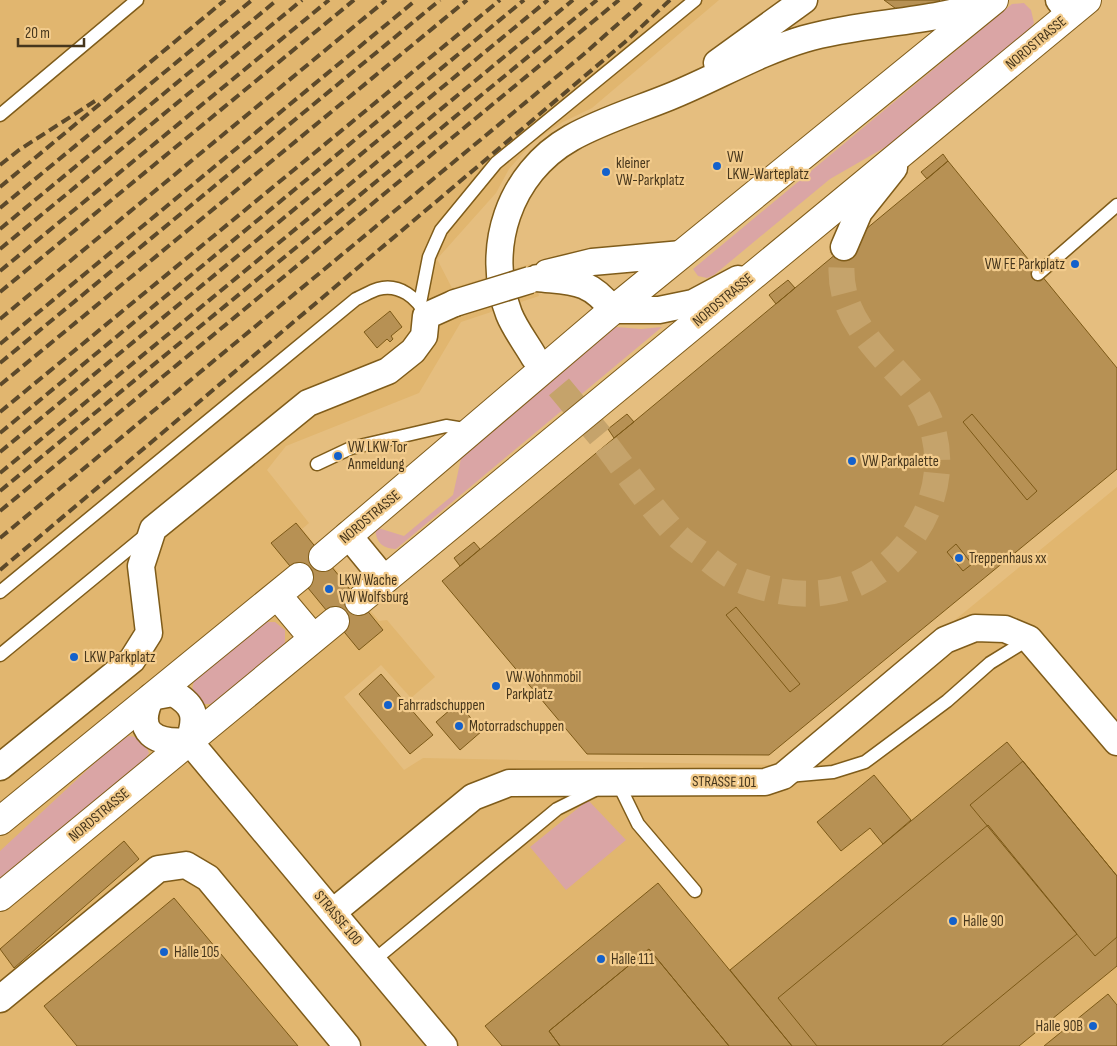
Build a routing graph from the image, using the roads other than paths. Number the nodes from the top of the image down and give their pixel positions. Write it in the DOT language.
graph roads {
  1 [pos="137,0"];
  2 [pos="695,0"];
  3 [pos="804,0"];
  4 [pos="992,2"];
  5 [pos="1072,5"];
  6 [pos="672,96"];
  7 [pos="0,115"];
  8 [pos="912,145"];
  9 [pos="1117,205"];
  10 [pos="844,247"];
  11 [pos="682,254"];
  12 [pos="766,264"];
  13 [pos="1038,274"];
  14 [pos="533,279"];
  15 [pos="423,309"];
  16 [pos="613,310"];
  17 [pos="534,357"];
  18 [pos="473,430"];
  19 [pos="317,464"];
  20 [pos="153,528"];
  21 [pos="348,535"];
  22 [pos="323,557"];
  23 [pos="299,577"];
  24 [pos="385,580"];
  25 [pos="0,592"];
  26 [pos="277,595"];
  27 [pos="360,601"];
  28 [pos="335,621"];
  29 [pos="313,638"];
  30 [pos="1029,639"];
  31 [pos="0,655"];
  32 [pos="150,697"];
  33 [pos="189,741"];
  34 [pos="1117,742"];
  35 [pos="0,767"];
  36 [pos="783,776"];
  37 [pos="618,781"];
  38 [pos="0,822"];
  39 [pos="695,892"];
  40 [pos="0,897"];
  41 [pos="333,912"];
  42 [pos="373,961"];
  43 [pos="0,999"];
  44 [pos="346,1046"];
  45 [pos="444,1046"];
  1 -- 7 [label="lane"];
  2 -- 15 [label="lane"];
  3 -- 6 [label="street"];
  4 -- 6 [label="street"];
  4 -- 11 [label="street, NORDSTRASSE"];
  5 -- 8 [label="street, NORDSTRASSE"];
  6 -- 17 [label="street"];
  8 -- 10 [label="street"];
  8 -- 12 [label="street, NORDSTRASSE"];
  9 -- 13 [label="lane"];
  11 -- 14 [label="street"];
  11 -- 16 [label="street, NORDSTRASSE"];
  12 -- 16 [label="street"];
  12 -- 24 [label="street, NORDSTRASSE"];
  14 -- 15 [label="street, bridge"];
  14 -- 16 [label="street"];
  15 -- 20 [label="street"];
  15 -- 25 [label="lane"];
  16 -- 18 [label="street, NORDSTRASSE"];
  18 -- 19 [label="lane"];
  18 -- 21 [label="street, NORDSTRASSE"];
  20 -- 31 [label="lane"];
  20 -- 35 [label="street"];
  21 -- 22 [label="street, NORDSTRASSE"];
  21 -- 24 [label="street"];
  23 -- 26 [label="street"];
  24 -- 27 [label="street, NORDSTRASSE"];
  26 -- 29 [label="street"];
  26 -- 32 [label="street"];
  28 -- 29 [label="street, NORDSTRASSE"];
  29 -- 33 [label="street, NORDSTRASSE"];
  30 -- 34 [label="street, STRASSE 101"];
  30 -- 36 [label="lane"];
  30 -- 36 [label="street, STRASSE 101"];
  32 -- 33 [label="street"];
  32 -- 33 [label="street"];
  32 -- 38 [label="street"];
  33 -- 40 [label="street, NORDSTRASSE"];
  33 -- 41 [label="street, STRASSE 100"];
  36 -- 37 [label="street, STRASSE 101"];
  37 -- 39 [label="lane"];
  37 -- 41 [label="street, STRASSE 101"];
  37 -- 42 [label="lane"];
  41 -- 42 [label="street, STRASSE 100"];
  42 -- 45 [label="street, STRASSE 100"];
  43 -- 44 [label="street"];
}
